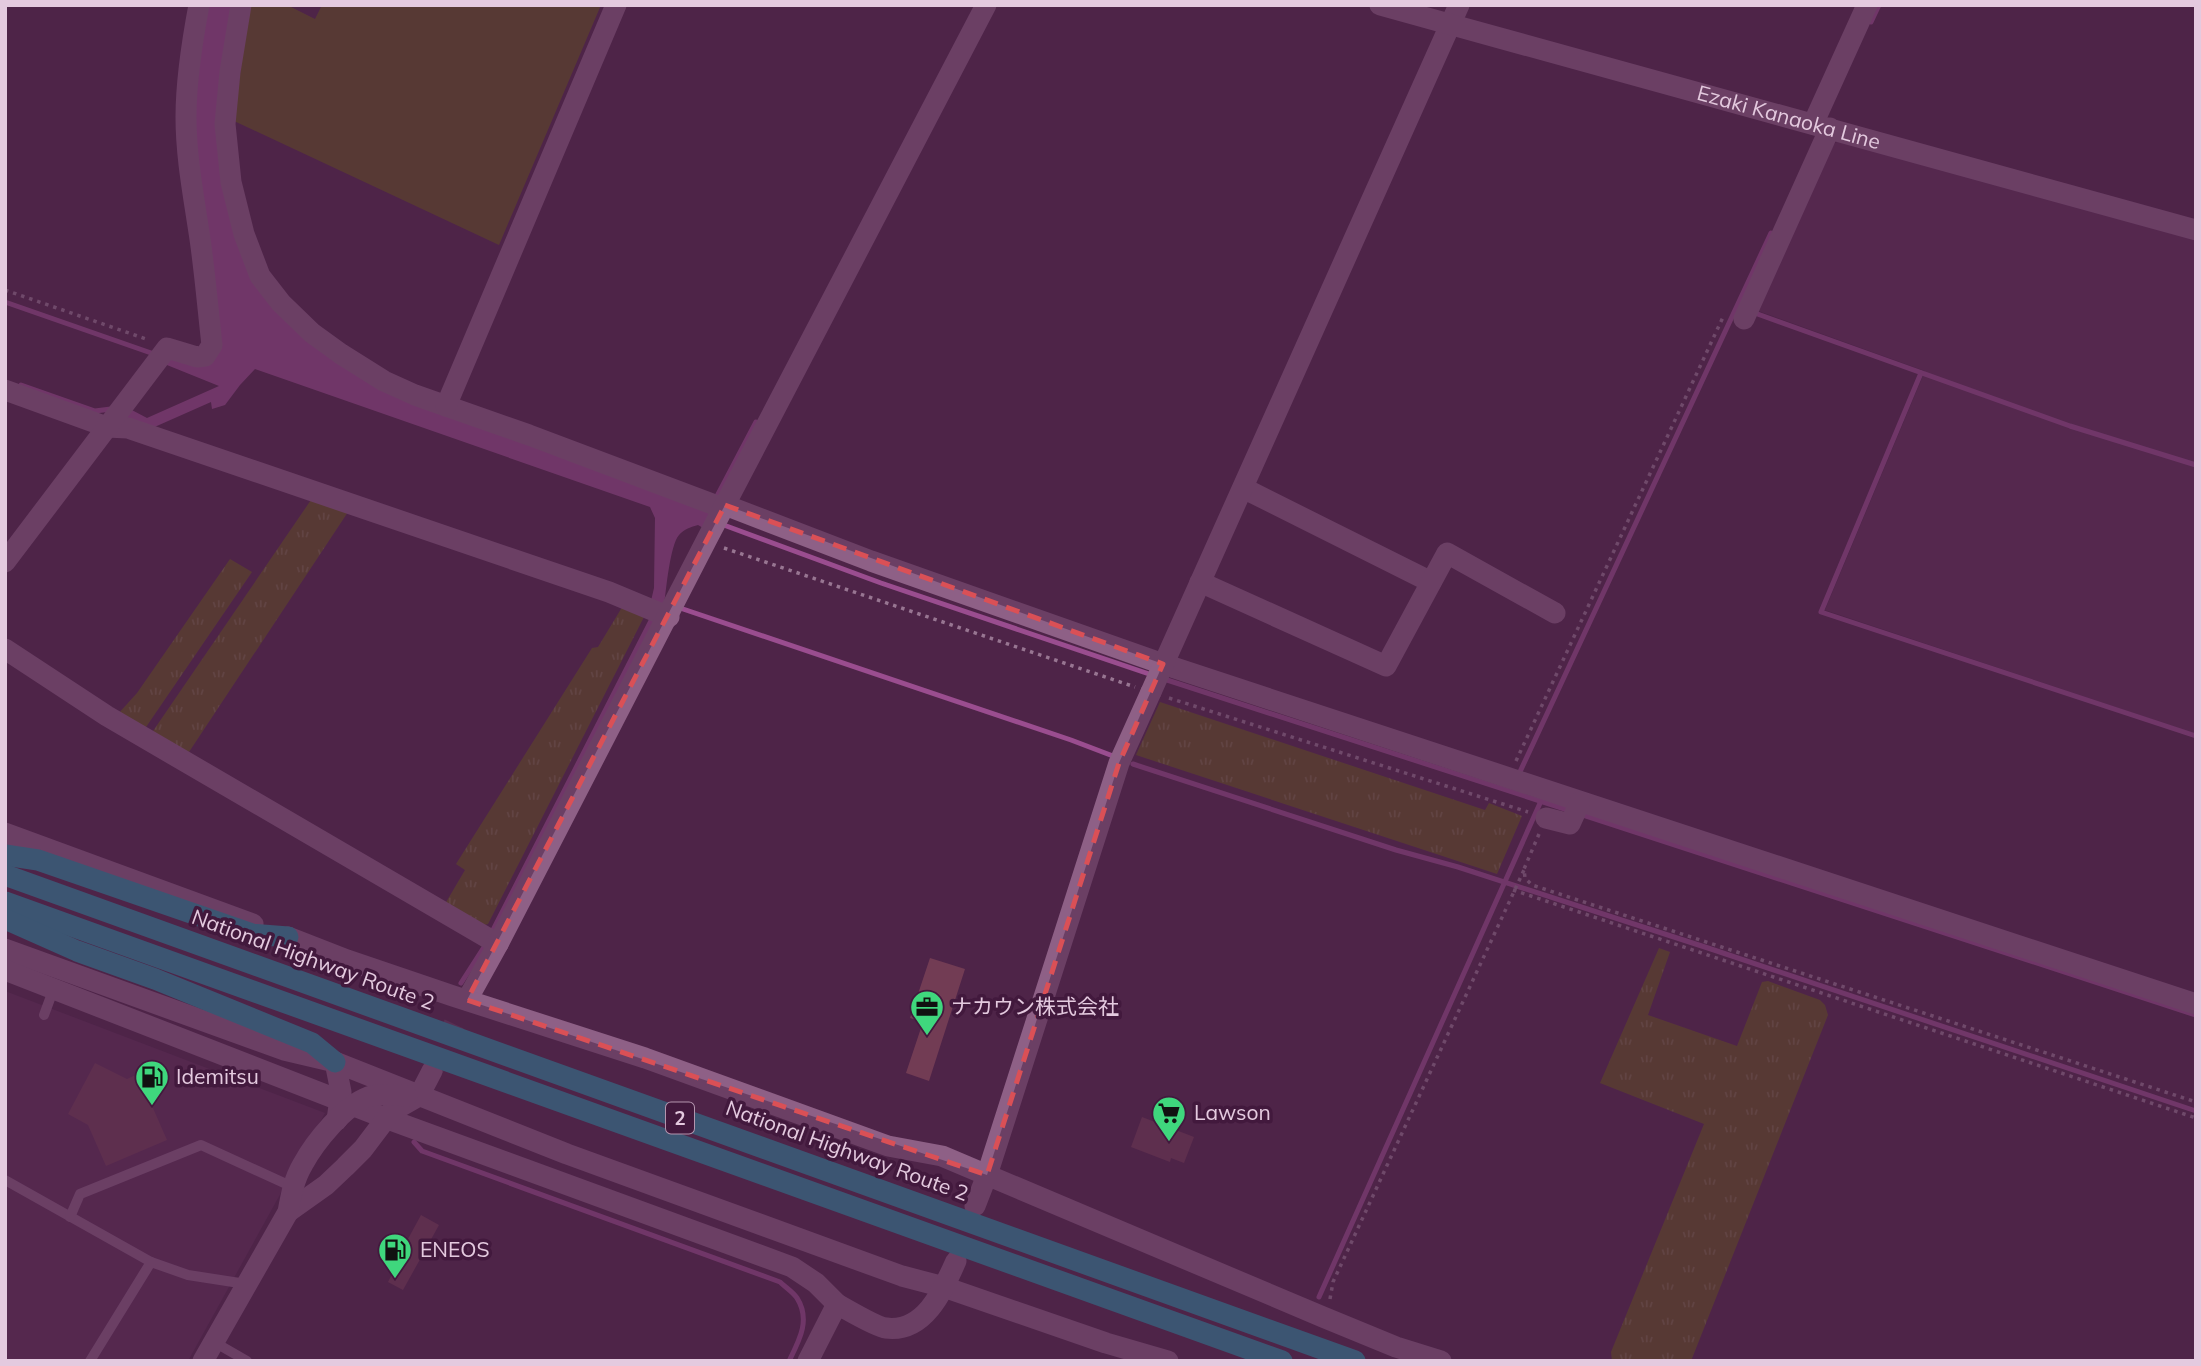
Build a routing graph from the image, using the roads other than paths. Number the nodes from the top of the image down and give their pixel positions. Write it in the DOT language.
graph roads {
  1 [pos="199,5"];
  2 [pos="241,5"];
  3 [pos="616,5"];
  4 [pos="986,5"];
  5 [pos="1380,5"];
  6 [pos="1460,5"];
  7 [pos="1867,5"];
  8 [pos="1450,25"];
  9 [pos="1821,126"];
  10 [pos="2196,230"];
  11 [pos="1736,313"];
  12 [pos="5,390"];
  13 [pos="446,406"];
  14 [pos="101,424"];
  15 [pos="1243,488"];
  16 [pos="716,515"];
  17 [pos="5,562"];
  18 [pos="1200,582"];
  19 [pos="1431,582"];
  20 [pos="660,613"];
  21 [pos="1555,613"];
  22 [pos="5,649"];
  23 [pos="1163,666"];
  24 [pos="1576,810"];
  25 [pos="1539,816"];
  26 [pos="5,834"];
  27 [pos="5,855"];
  28 [pos="5,875"];
  29 [pos="5,902"];
  30 [pos="5,919"];
  31 [pos="288,937"];
  32 [pos="492,941"];
  33 [pos="5,949"];
  34 [pos="5,970"];
  35 [pos="58,979"];
  36 [pos="2196,1004"];
  37 [pos="462,1009"];
  38 [pos="44,1015"];
  39 [pos="335,1062"];
  40 [pos="432,1070"];
  41 [pos="419,1096"];
  42 [pos="344,1108"];
  43 [pos="385,1118"];
  44 [pos="987,1175"];
  45 [pos="5,1180"];
  46 [pos="300,1192"];
  47 [pos="975,1206"];
  48 [pos="70,1217"];
  49 [pos="956,1261"];
  50 [pos="151,1262"];
  51 [pos="246,1284"];
  52 [pos="944,1287"];
  53 [pos="837,1304"];
  54 [pos="208,1351"];
  55 [pos="90,1361"];
  56 [pos="247,1361"];
  57 [pos="808,1361"];
  58 [pos="1168,1361"];
  59 [pos="1282,1361"];
  60 [pos="1355,1361"];
  61 [pos="1441,1361"];
  1 -- 14 [label="street"];
  2 -- 13 [label="street"];
  3 -- 13 [label="street"];
  4 -- 16 [label="street"];
  5 -- 8 [label="street, Ezaki Kanaoka Line"];
  6 -- 8 [label="street"];
  7 -- 9 [label="street"];
  8 -- 9 [label="street, Ezaki Kanaoka Line"];
  8 -- 15 [label="street"];
  9 -- 10 [label="street, Ezaki Kanaoka Line"];
  9 -- 11 [label="street"];
  12 -- 14 [label="street"];
  13 -- 16 [label="street"];
  14 -- 17 [label="street"];
  14 -- 20 [label="street"];
  15 -- 18 [label="street"];
  15 -- 19 [label="street"];
  16 -- 20 [label="street"];
  16 -- 23 [label="street"];
  18 -- 19 [label="street"];
  18 -- 23 [label="street"];
  19 -- 21 [label="street"];
  20 -- 32 [label="street"];
  22 -- 32 [label="street"];
  23 -- 24 [label="street"];
  23 -- 44 [label="street"];
  24 -- 25 [label="street"];
  24 -- 36 [label="street"];
  26 -- 31 [label="street"];
  27 -- 31 [label="highway"];
  28 -- 60 [label="highway, National Highway Route 2 / 2"];
  29 -- 59 [label="highway, 2"];
  30 -- 39 [label="highway"];
  31 -- 37 [label="street"];
  32 -- 37 [label="street"];
  33 -- 35 [label="street"];
  34 -- 35 [label="street"];
  35 -- 38 [label="lane"];
  35 -- 39 [label="street"];
  35 -- 42 [label="street"];
  37 -- 44 [label="street"];
  39 -- 41 [label="street"];
  39 -- 42 [label="street"];
  40 -- 41 [label="street"];
  41 -- 42 [label="street"];
  41 -- 43 [label="street"];
  41 -- 52 [label="street"];
  42 -- 43 [label="street"];
  42 -- 46 [label="street"];
  43 -- 46 [label="street"];
  43 -- 53 [label="street"];
  44 -- 47 [label="street"];
  44 -- 61 [label="street"];
  45 -- 48 [label="lane"];
  46 -- 48 [label="lane"];
  46 -- 51 [label="street"];
  48 -- 50 [label="lane"];
  49 -- 52 [label="street"];
  50 -- 51 [label="lane"];
  50 -- 55 [label="lane"];
  51 -- 54 [label="street"];
  52 -- 53 [label="street"];
  52 -- 58 [label="street"];
  53 -- 57 [label="street"];
  54 -- 56 [label="lane"];
}
